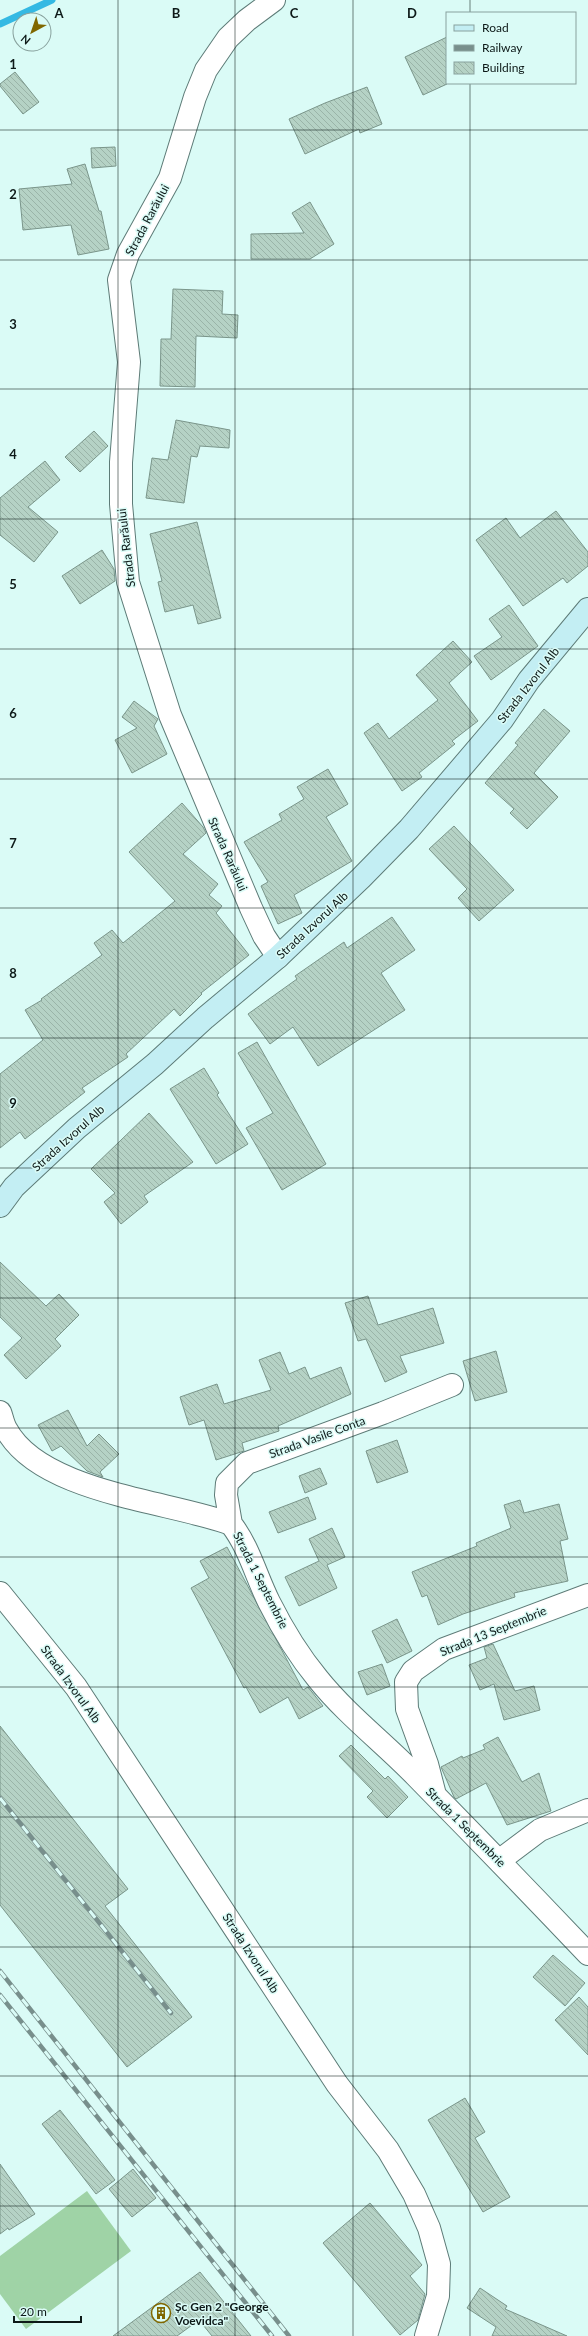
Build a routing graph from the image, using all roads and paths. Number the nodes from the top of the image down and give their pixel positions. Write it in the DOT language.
graph roads {
  1 [pos="274,0"];
  2 [pos="588,609"];
  3 [pos="278,957"];
  4 [pos="0,1206"];
  5 [pos="452,1385"];
  6 [pos="0,1412"];
  7 [pos="231,1524"];
  8 [pos="0,1592"];
  9 [pos="588,1595"];
  10 [pos="435,1796"];
  11 [pos="588,1810"];
  12 [pos="500,1860"];
  13 [pos="588,1954"];
  14 [pos="426,2336"];
  1 -- 3 [label="street, Strada Rarăului"];
  2 -- 3 [label="street, Strada Izvorul Alb"];
  3 -- 4 [label="street, Strada Izvorul Alb"];
  5 -- 7 [label="street, Strada Vasile Conta"];
  6 -- 7 [label="street, Strada 1 Septembrie"];
  7 -- 10 [label="street, Strada 1 Septembrie"];
  8 -- 14 [label="street, Strada Izvorul Alb"];
  9 -- 10 [label="street, Strada 13 Septembrie"];
  10 -- 12 [label="street, Strada 1 Septembrie"];
  11 -- 12 [label="street"];
  12 -- 13 [label="street, Strada 1 Septembrie"];
}
